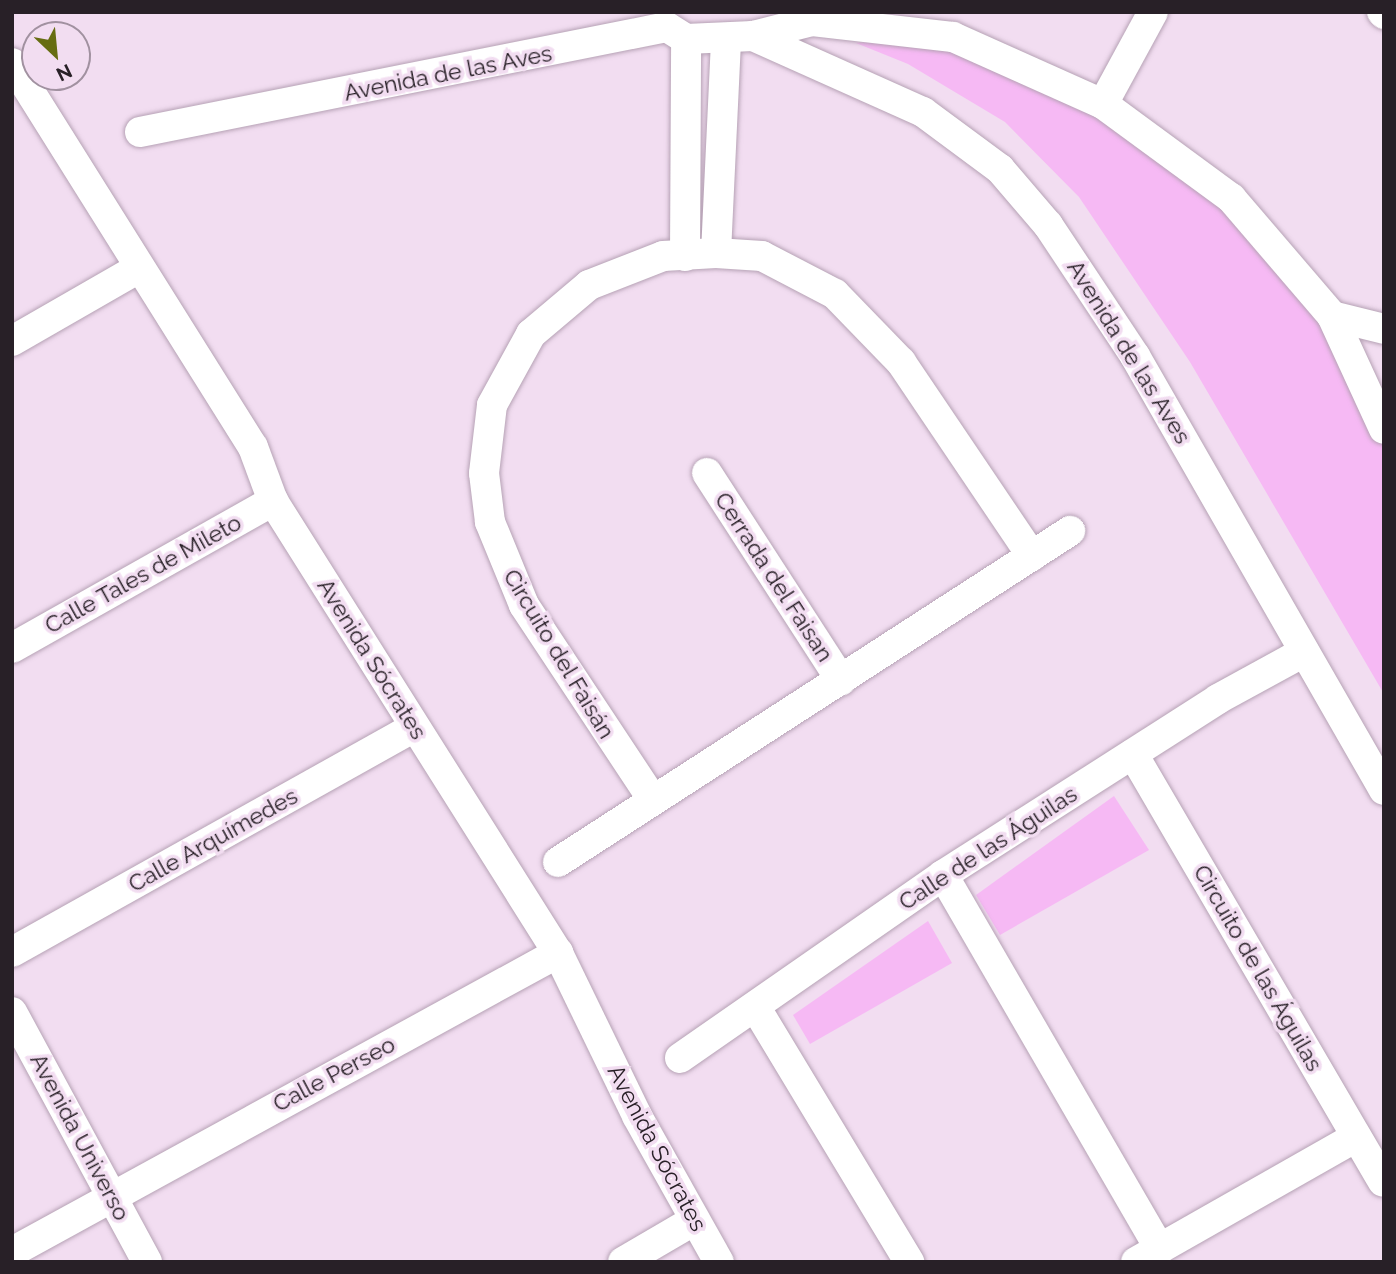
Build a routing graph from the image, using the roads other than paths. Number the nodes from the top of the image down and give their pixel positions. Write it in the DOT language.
graph roads {
  1 [pos="1153,12"];
  2 [pos="669,26"];
  3 [pos="740,38"];
  4 [pos="12,63"];
  5 [pos="1102,104"];
  6 [pos="140,132"];
  7 [pos="716,253"];
  8 [pos="685,256"];
  9 [pos="139,268"];
  10 [pos="1332,316"];
  11 [pos="1384,329"];
  12 [pos="12,341"];
  13 [pos="1384,429"];
  14 [pos="707,473"];
  15 [pos="273,501"];
  16 [pos="1070,531"];
  17 [pos="1032,556"];
  18 [pos="12,648"];
  19 [pos="1304,652"];
  20 [pos="841,680"];
  21 [pos="414,727"];
  22 [pos="1133,754"];
  23 [pos="1384,790"];
  24 [pos="653,800"];
  25 [pos="558,862"];
  26 [pos="943,875"];
  27 [pos="12,952"];
  28 [pos="558,953"];
  29 [pos="756,1008"];
  30 [pos="12,1012"];
  31 [pos="680,1058"];
  32 [pos="1356,1137"];
  33 [pos="1382,1181"];
  34 [pos="110,1195"];
  35 [pos="695,1220"];
  36 [pos="12,1252"];
  37 [pos="1148,1255"];
  38 [pos="148,1262"];
  39 [pos="623,1262"];
  40 [pos="719,1262"];
  41 [pos="909,1262"];
  1 -- 5 [label="street"];
  2 -- 3 [label="street, Avenida de las Aves"];
  2 -- 6 [label="street, Avenida de las Aves"];
  2 -- 8 [label="street"];
  3 -- 5 [label="street, Avenida de las Aves"];
  3 -- 7 [label="street"];
  3 -- 19 [label="street, Avenida de las Aves"];
  4 -- 9 [label="street, Avenida Sócrates"];
  5 -- 10 [label="street, Avenida de las Aves"];
  7 -- 8 [label="street, Circuito del Faisán"];
  7 -- 17 [label="street, Circuito del Faisán"];
  8 -- 24 [label="street, Circuito del Faisán"];
  9 -- 12 [label="street"];
  9 -- 15 [label="street, Avenida Sócrates"];
  10 -- 11 [label="street"];
  10 -- 13 [label="street, Avenida de las Aves"];
  14 -- 20 [label="street, Cerrada del Faisan"];
  15 -- 18 [label="street, Calle Tales de Mileto"];
  15 -- 21 [label="street, Avenida Sócrates"];
  16 -- 17 [label="street"];
  17 -- 20 [label="street"];
  19 -- 22 [label="street, Calle de las Águilas"];
  19 -- 23 [label="street, Avenida de las Aves"];
  20 -- 24 [label="street"];
  21 -- 27 [label="street, Calle Arquímedes"];
  21 -- 28 [label="street, Avenida Sócrates"];
  22 -- 26 [label="street, Calle de las Águilas"];
  22 -- 32 [label="street, Circuito de las Águilas"];
  24 -- 25 [label="street"];
  26 -- 29 [label="street, Calle de las Águilas"];
  26 -- 37 [label="street"];
  28 -- 34 [label="street, Calle Perseo"];
  28 -- 35 [label="street, Avenida Sócrates"];
  29 -- 31 [label="street, Calle de las Águilas"];
  29 -- 41 [label="street"];
  30 -- 34 [label="street, Avenida Universo"];
  32 -- 33 [label="street, Circuito de las Águilas"];
  32 -- 37 [label="street"];
  34 -- 36 [label="street, Calle Perseo"];
  34 -- 38 [label="street, Avenida Universo"];
  35 -- 39 [label="street"];
  35 -- 40 [label="street, Avenida Sócrates"];
}
